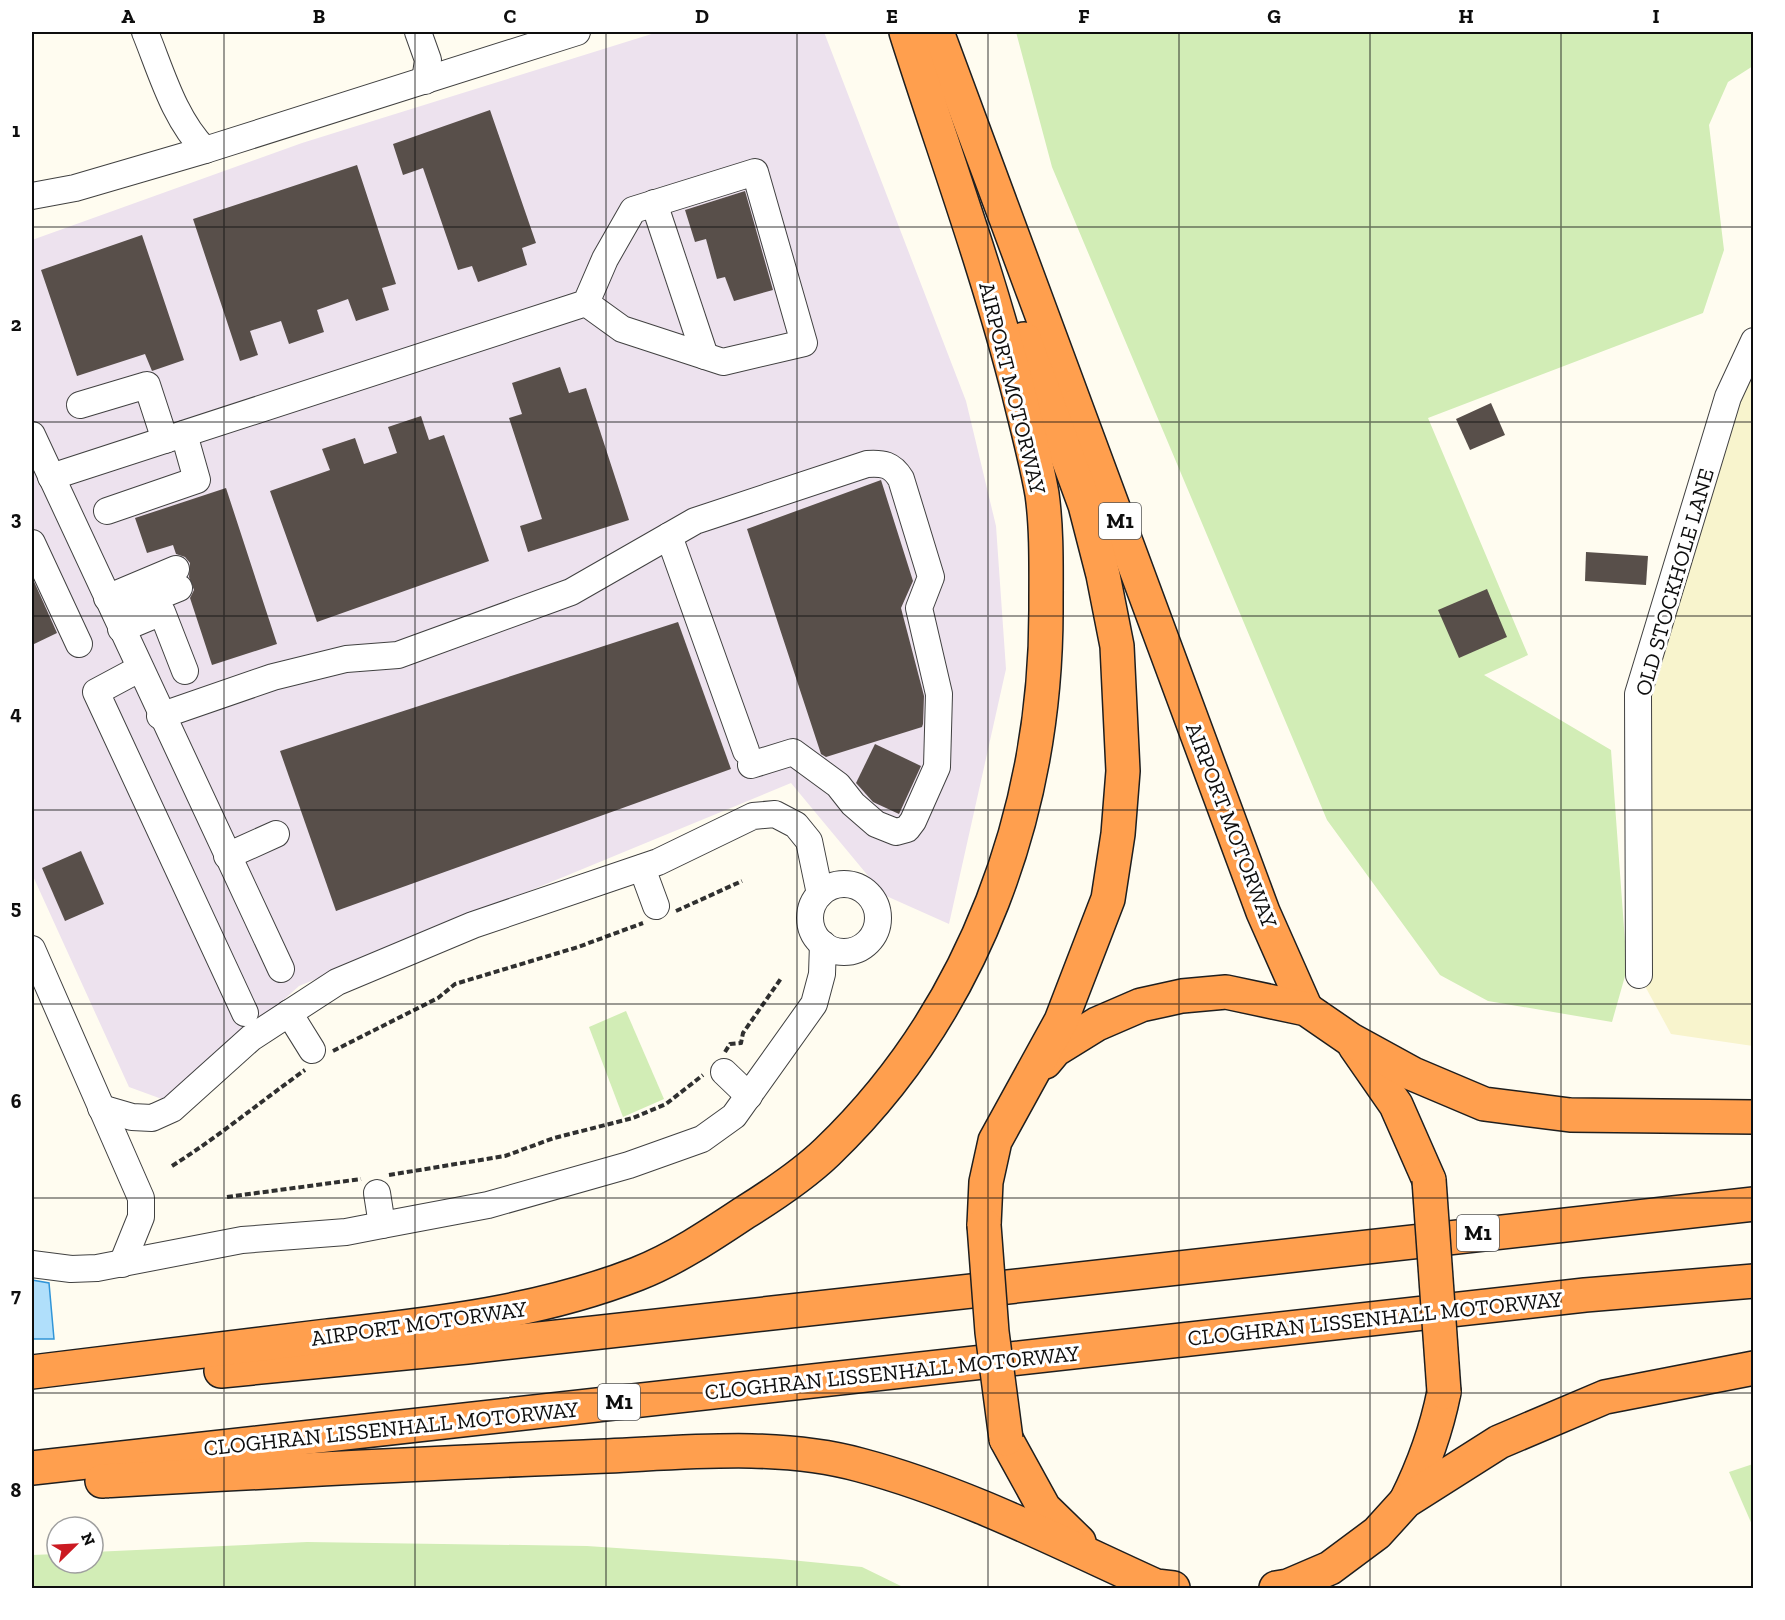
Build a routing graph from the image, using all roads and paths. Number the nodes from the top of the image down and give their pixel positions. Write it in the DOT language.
graph roads {
  1 [pos="145,32"];
  2 [pos="418,32"];
  3 [pos="577,32"];
  4 [pos="906,32"];
  5 [pos="911,32"];
  6 [pos="937,32"];
  7 [pos="425,81"];
  8 [pos="205,150"];
  9 [pos="32,196"];
  10 [pos="654,203"];
  11 [pos="586,303"];
  12 [pos="1753,343"];
  13 [pos="705,356"];
  14 [pos="80,405"];
  15 [pos="32,435"];
  16 [pos="175,437"];
  17 [pos="51,477"];
  18 [pos="107,510"];
  19 [pos="669,536"];
  20 [pos="32,543"];
  21 [pos="177,578"];
  22 [pos="114,614"];
  23 [pos="79,644"];
  24 [pos="139,669"];
  25 [pos="185,671"];
  26 [pos="160,716"];
  27 [pos="276,834"];
  28 [pos="227,856"];
  29 [pos="642,868"];
  30 [pos="742,881"];
  31 [pos="820,894"];
  32 [pos="657,914"];
  33 [pos="823,944"];
  34 [pos="32,949"];
  35 [pos="281,969"];
  36 [pos="1639,975"];
  37 [pos="782,977"];
  38 [pos="1306,1009"];
  39 [pos="245,1013"];
  40 [pos="289,1013"];
  41 [pos="1351,1040"];
  42 [pos="315,1057"];
  43 [pos="716,1069"];
  44 [pos="1020,1091"];
  45 [pos="748,1096"];
  46 [pos="100,1108"];
  47 [pos="1754,1117"];
  48 [pos="172,1166"];
  49 [pos="376,1182"];
  50 [pos="227,1197"];
  51 [pos="1754,1204"];
  52 [pos="382,1225"];
  53 [pos="32,1264"];
  54 [pos="122,1264"];
  55 [pos="1754,1281"];
  56 [pos="1754,1368"];
  57 [pos="32,1372"];
  58 [pos="32,1390"];
  59 [pos="32,1468"];
  60 [pos="32,1485"];
  61 [pos="1406,1501"];
  62 [pos="1096,1558"];
  63 [pos="1173,1588"];
  64 [pos="1276,1588"];
  1 -- 8 [label="street"];
  2 -- 7 [label="street"];
  3 -- 7 [label="street"];
  4 -- 57 [label="highway, AIRPORT MOTORWAY"];
  5 -- 44 [label="highway, M1"];
  6 -- 38 [label="highway, AIRPORT MOTORWAY / M1"];
  7 -- 8 [label="street"];
  8 -- 9 [label="street"];
  10 -- 11 [label="street"];
  10 -- 13 [label="street"];
  10 -- 13 [label="street"];
  11 -- 13 [label="street"];
  11 -- 16 [label="street"];
  12 -- 36 [label="street, OLD STOCKHOLE LANE"];
  14 -- 16 [label="street"];
  15 -- 17 [label="street"];
  16 -- 17 [label="street"];
  16 -- 18 [label="street"];
  17 -- 22 [label="street"];
  19 -- 19 [label="street"];
  19 -- 26 [label="street"];
  20 -- 23 [label="street"];
  21 -- 22 [label="street"];
  22 -- 24 [label="street"];
  22 -- 25 [label="street"];
  24 -- 26 [label="street"];
  24 -- 39 [label="street"];
  26 -- 28 [label="street"];
  27 -- 28 [label="street"];
  28 -- 35 [label="street"];
  29 -- 31 [label="street"];
  29 -- 32 [label="street"];
  29 -- 40 [label="street"];
  30 -- 32 [label="path"];
  31 -- 33 [label="street"];
  31 -- 33 [label="street"];
  32 -- 42 [label="path"];
  33 -- 45 [label="street"];
  34 -- 46 [label="street"];
  37 -- 43 [label="path"];
  38 -- 41 [label="highway, M1"];
  38 -- 44 [label="highway, M1"];
  40 -- 42 [label="street"];
  40 -- 46 [label="street"];
  41 -- 47 [label="highway, M1"];
  41 -- 61 [label="highway, M1, bridge"];
  42 -- 48 [label="path"];
  43 -- 45 [label="street"];
  43 -- 49 [label="path"];
  44 -- 62 [label="highway, M1, bridge"];
  45 -- 52 [label="street"];
  46 -- 54 [label="street"];
  49 -- 50 [label="path"];
  49 -- 52 [label="street"];
  51 -- 58 [label="highway, M1"];
  52 -- 54 [label="street"];
  53 -- 54 [label="street"];
  55 -- 59 [label="highway, CLOGHRAN LISSENHALL MOTORWAY / M1"];
  56 -- 61 [label="highway"];
  60 -- 62 [label="highway, M1"];
  61 -- 64 [label="highway, M1"];
  62 -- 63 [label="highway, M1"];
}
